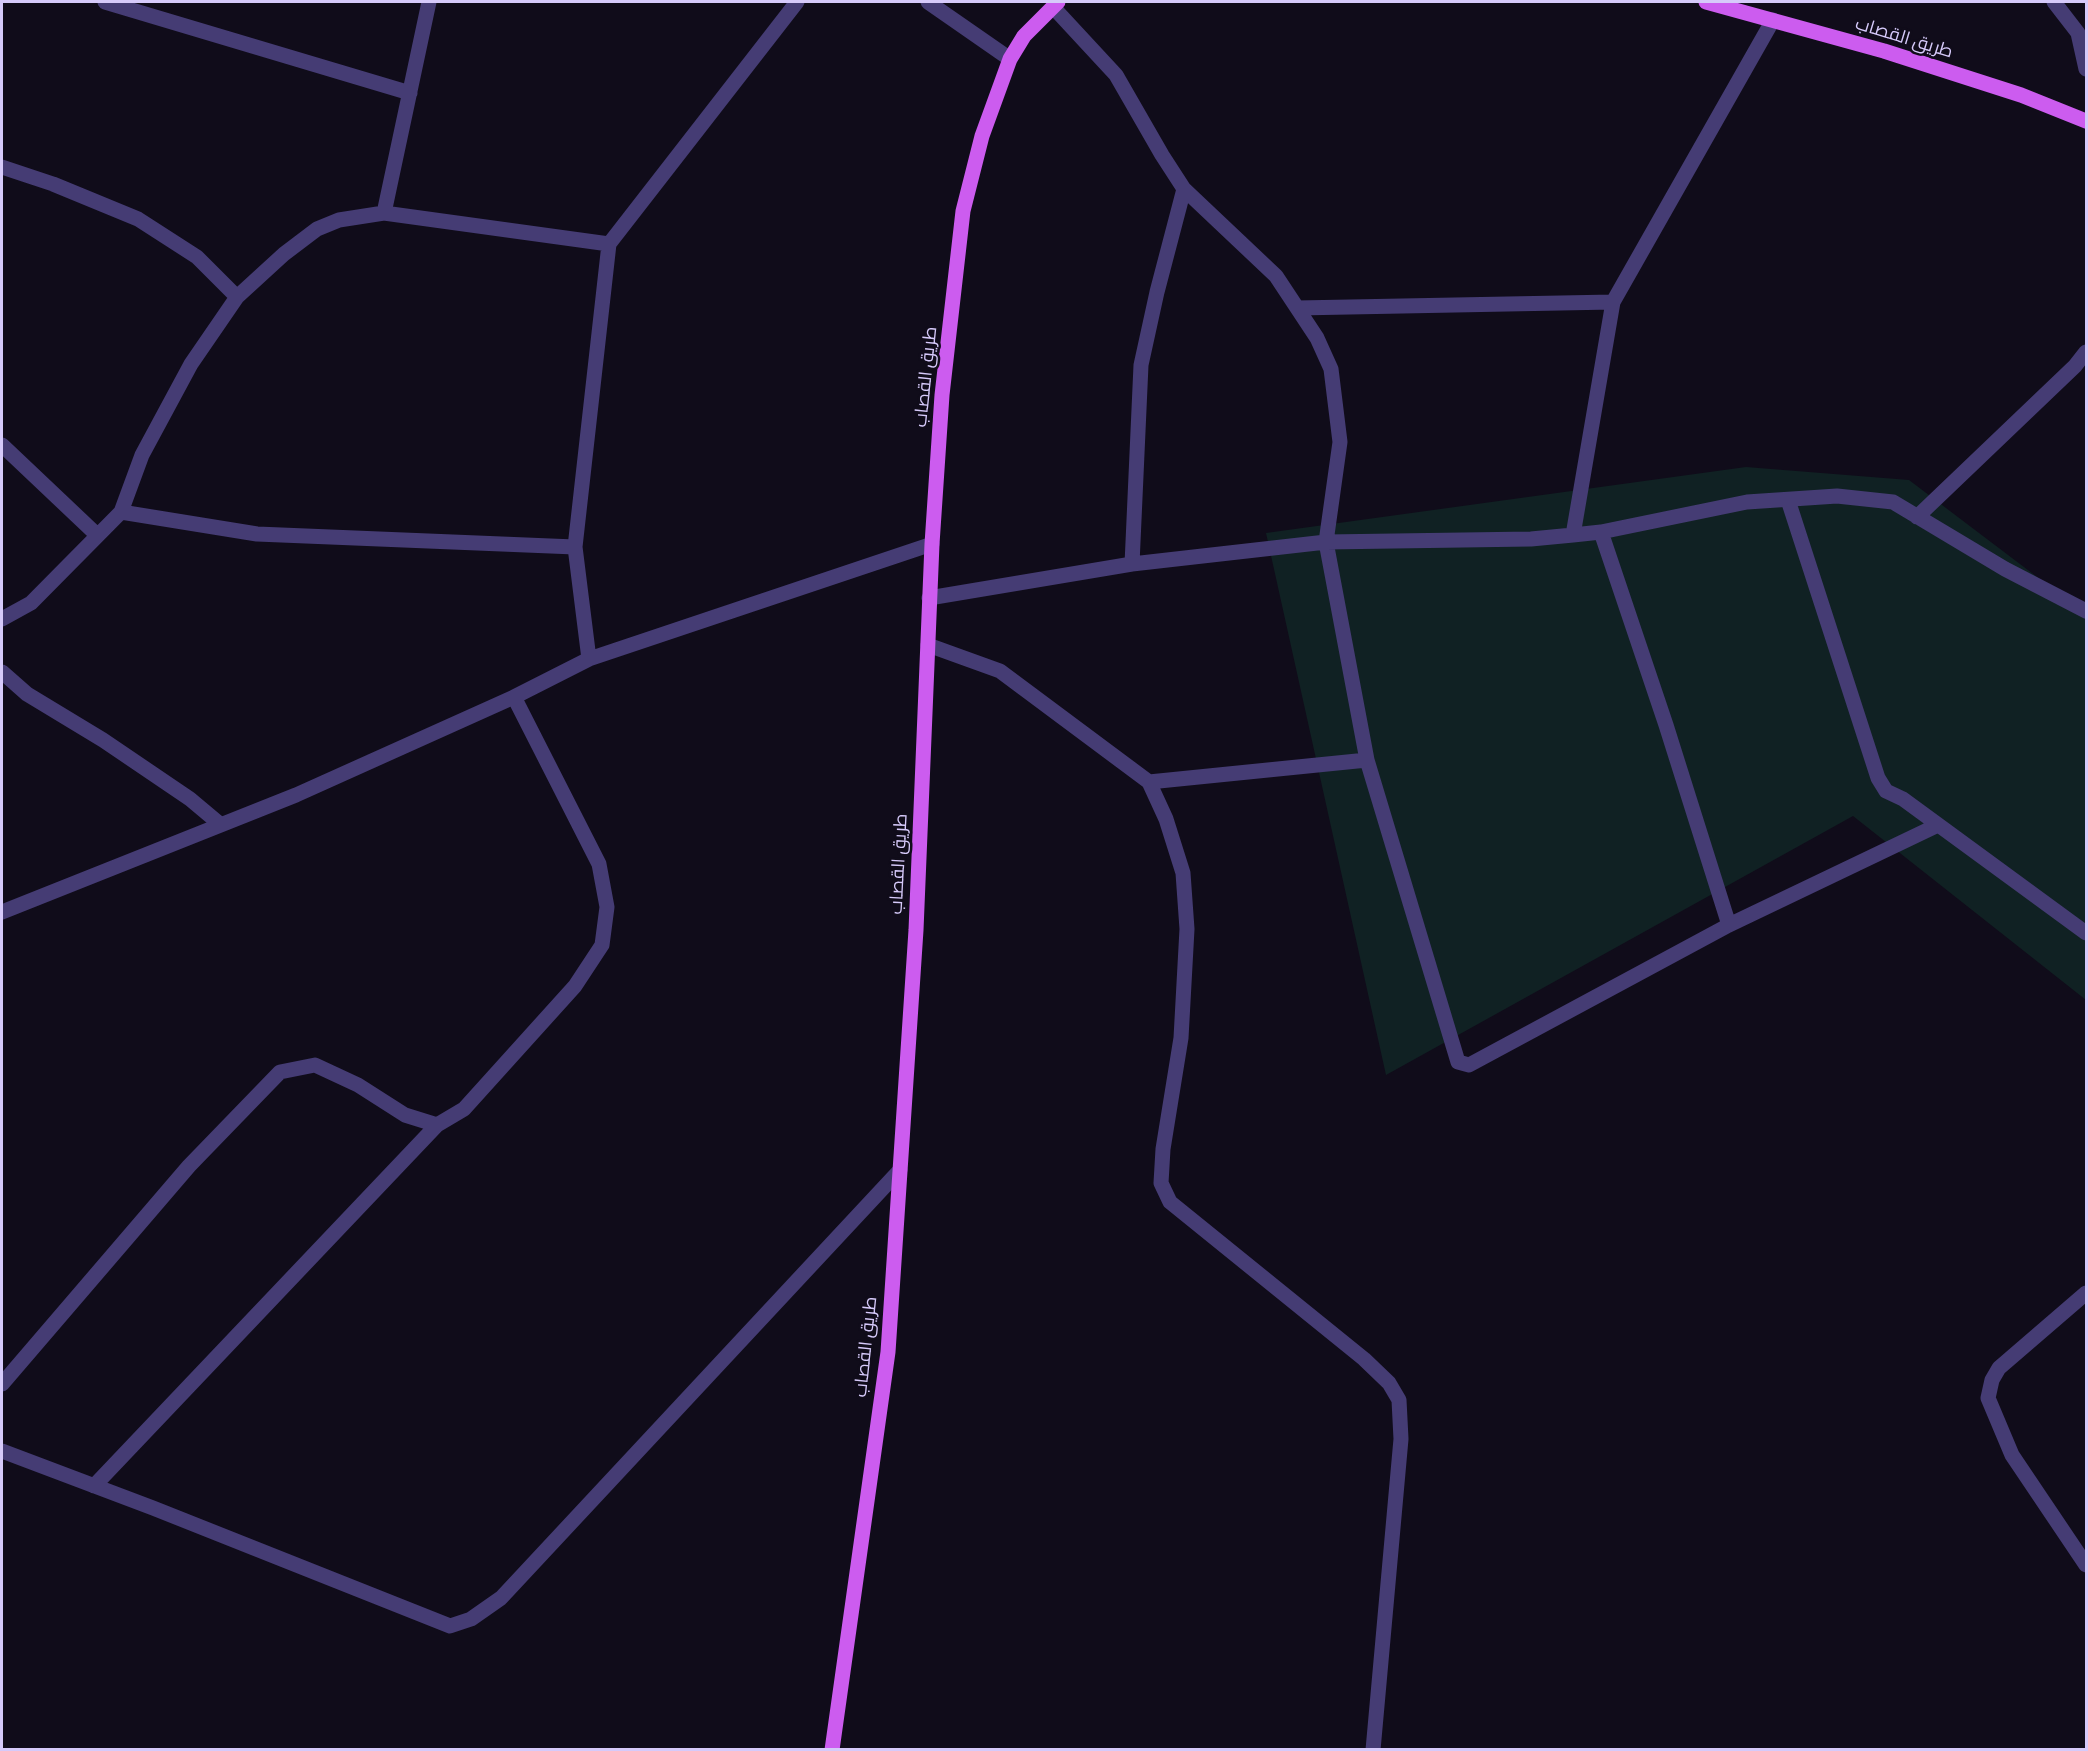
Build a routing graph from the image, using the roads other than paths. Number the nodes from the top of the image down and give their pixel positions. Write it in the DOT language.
graph roads {
  1 [pos="105,2"];
  2 [pos="429,2"];
  3 [pos="797,2"];
  4 [pos="928,2"];
  5 [pos="1706,2"];
  6 [pos="2054,2"];
  7 [pos="1055,4"];
  8 [pos="1773,20"];
  9 [pos="1010,59"];
  10 [pos="2086,69"];
  11 [pos="410,93"];
  12 [pos="2086,121"];
  13 [pos="2,167"];
  14 [pos="1184,189"];
  15 [pos="384,213"];
  16 [pos="609,244"];
  17 [pos="237,297"];
  18 [pos="1613,302"];
  19 [pos="1297,308"];
  20 [pos="2086,352"];
  21 [pos="2,445"];
  22 [pos="1788,500"];
  23 [pos="121,512"];
  24 [pos="1917,517"];
  25 [pos="1601,532"];
  26 [pos="97,535"];
  27 [pos="1573,535"];
  28 [pos="1326,542"];
  29 [pos="932,544"];
  30 [pos="575,547"];
  31 [pos="1132,564"];
  32 [pos="929,598"];
  33 [pos="2086,611"];
  34 [pos="2,619"];
  35 [pos="928,645"];
  36 [pos="589,659"];
  37 [pos="2,672"];
  38 [pos="514,697"];
  39 [pos="1366,760"];
  40 [pos="1149,782"];
  41 [pos="221,825"];
  42 [pos="1938,825"];
  43 [pos="2,912"];
  44 [pos="1730,925"];
  45 [pos="2086,933"];
  46 [pos="438,1125"];
  47 [pos="900,1170"];
  48 [pos="2086,1293"];
  49 [pos="2,1384"];
  50 [pos="2,1451"];
  51 [pos="94,1486"];
  52 [pos="2086,1565"];
  53 [pos="832,1749"];
  54 [pos="1373,1749"];
  1 -- 11 [label="street"];
  2 -- 11 [label="street"];
  3 -- 16 [label="street"];
  4 -- 9 [label="street"];
  5 -- 8 [label="main road, طريق القصاب"];
  6 -- 10 [label="street"];
  7 -- 9 [label="main road, طريق القصاب"];
  7 -- 14 [label="street"];
  8 -- 12 [label="main road, طريق القصاب"];
  8 -- 18 [label="street"];
  9 -- 29 [label="main road, طريق القصاب"];
  11 -- 15 [label="street"];
  13 -- 17 [label="street"];
  14 -- 19 [label="street"];
  14 -- 31 [label="street"];
  15 -- 16 [label="street"];
  15 -- 17 [label="street"];
  16 -- 30 [label="street"];
  17 -- 23 [label="street"];
  18 -- 19 [label="street"];
  18 -- 27 [label="street"];
  19 -- 28 [label="street"];
  20 -- 24 [label="street"];
  21 -- 26 [label="street"];
  22 -- 24 [label="street"];
  22 -- 25 [label="street"];
  22 -- 42 [label="street"];
  23 -- 26 [label="street"];
  23 -- 30 [label="street"];
  24 -- 33 [label="street"];
  25 -- 27 [label="street"];
  25 -- 44 [label="street"];
  26 -- 34 [label="street"];
  27 -- 28 [label="street"];
  28 -- 31 [label="street"];
  28 -- 39 [label="street"];
  29 -- 32 [label="main road, طريق القصاب"];
  29 -- 36 [label="street"];
  30 -- 36 [label="street"];
  31 -- 32 [label="street"];
  32 -- 35 [label="main road, طريق القصاب"];
  35 -- 40 [label="street"];
  35 -- 47 [label="main road, طريق القصاب"];
  36 -- 38 [label="street"];
  37 -- 41 [label="street"];
  38 -- 41 [label="street"];
  38 -- 46 [label="street"];
  39 -- 40 [label="street"];
  39 -- 44 [label="street"];
  40 -- 54 [label="street"];
  41 -- 43 [label="street"];
  42 -- 44 [label="street"];
  42 -- 45 [label="street"];
  46 -- 49 [label="street"];
  46 -- 51 [label="street"];
  47 -- 51 [label="street"];
  47 -- 53 [label="main road, طريق القصاب"];
  48 -- 52 [label="street"];
  50 -- 51 [label="street"];
}
